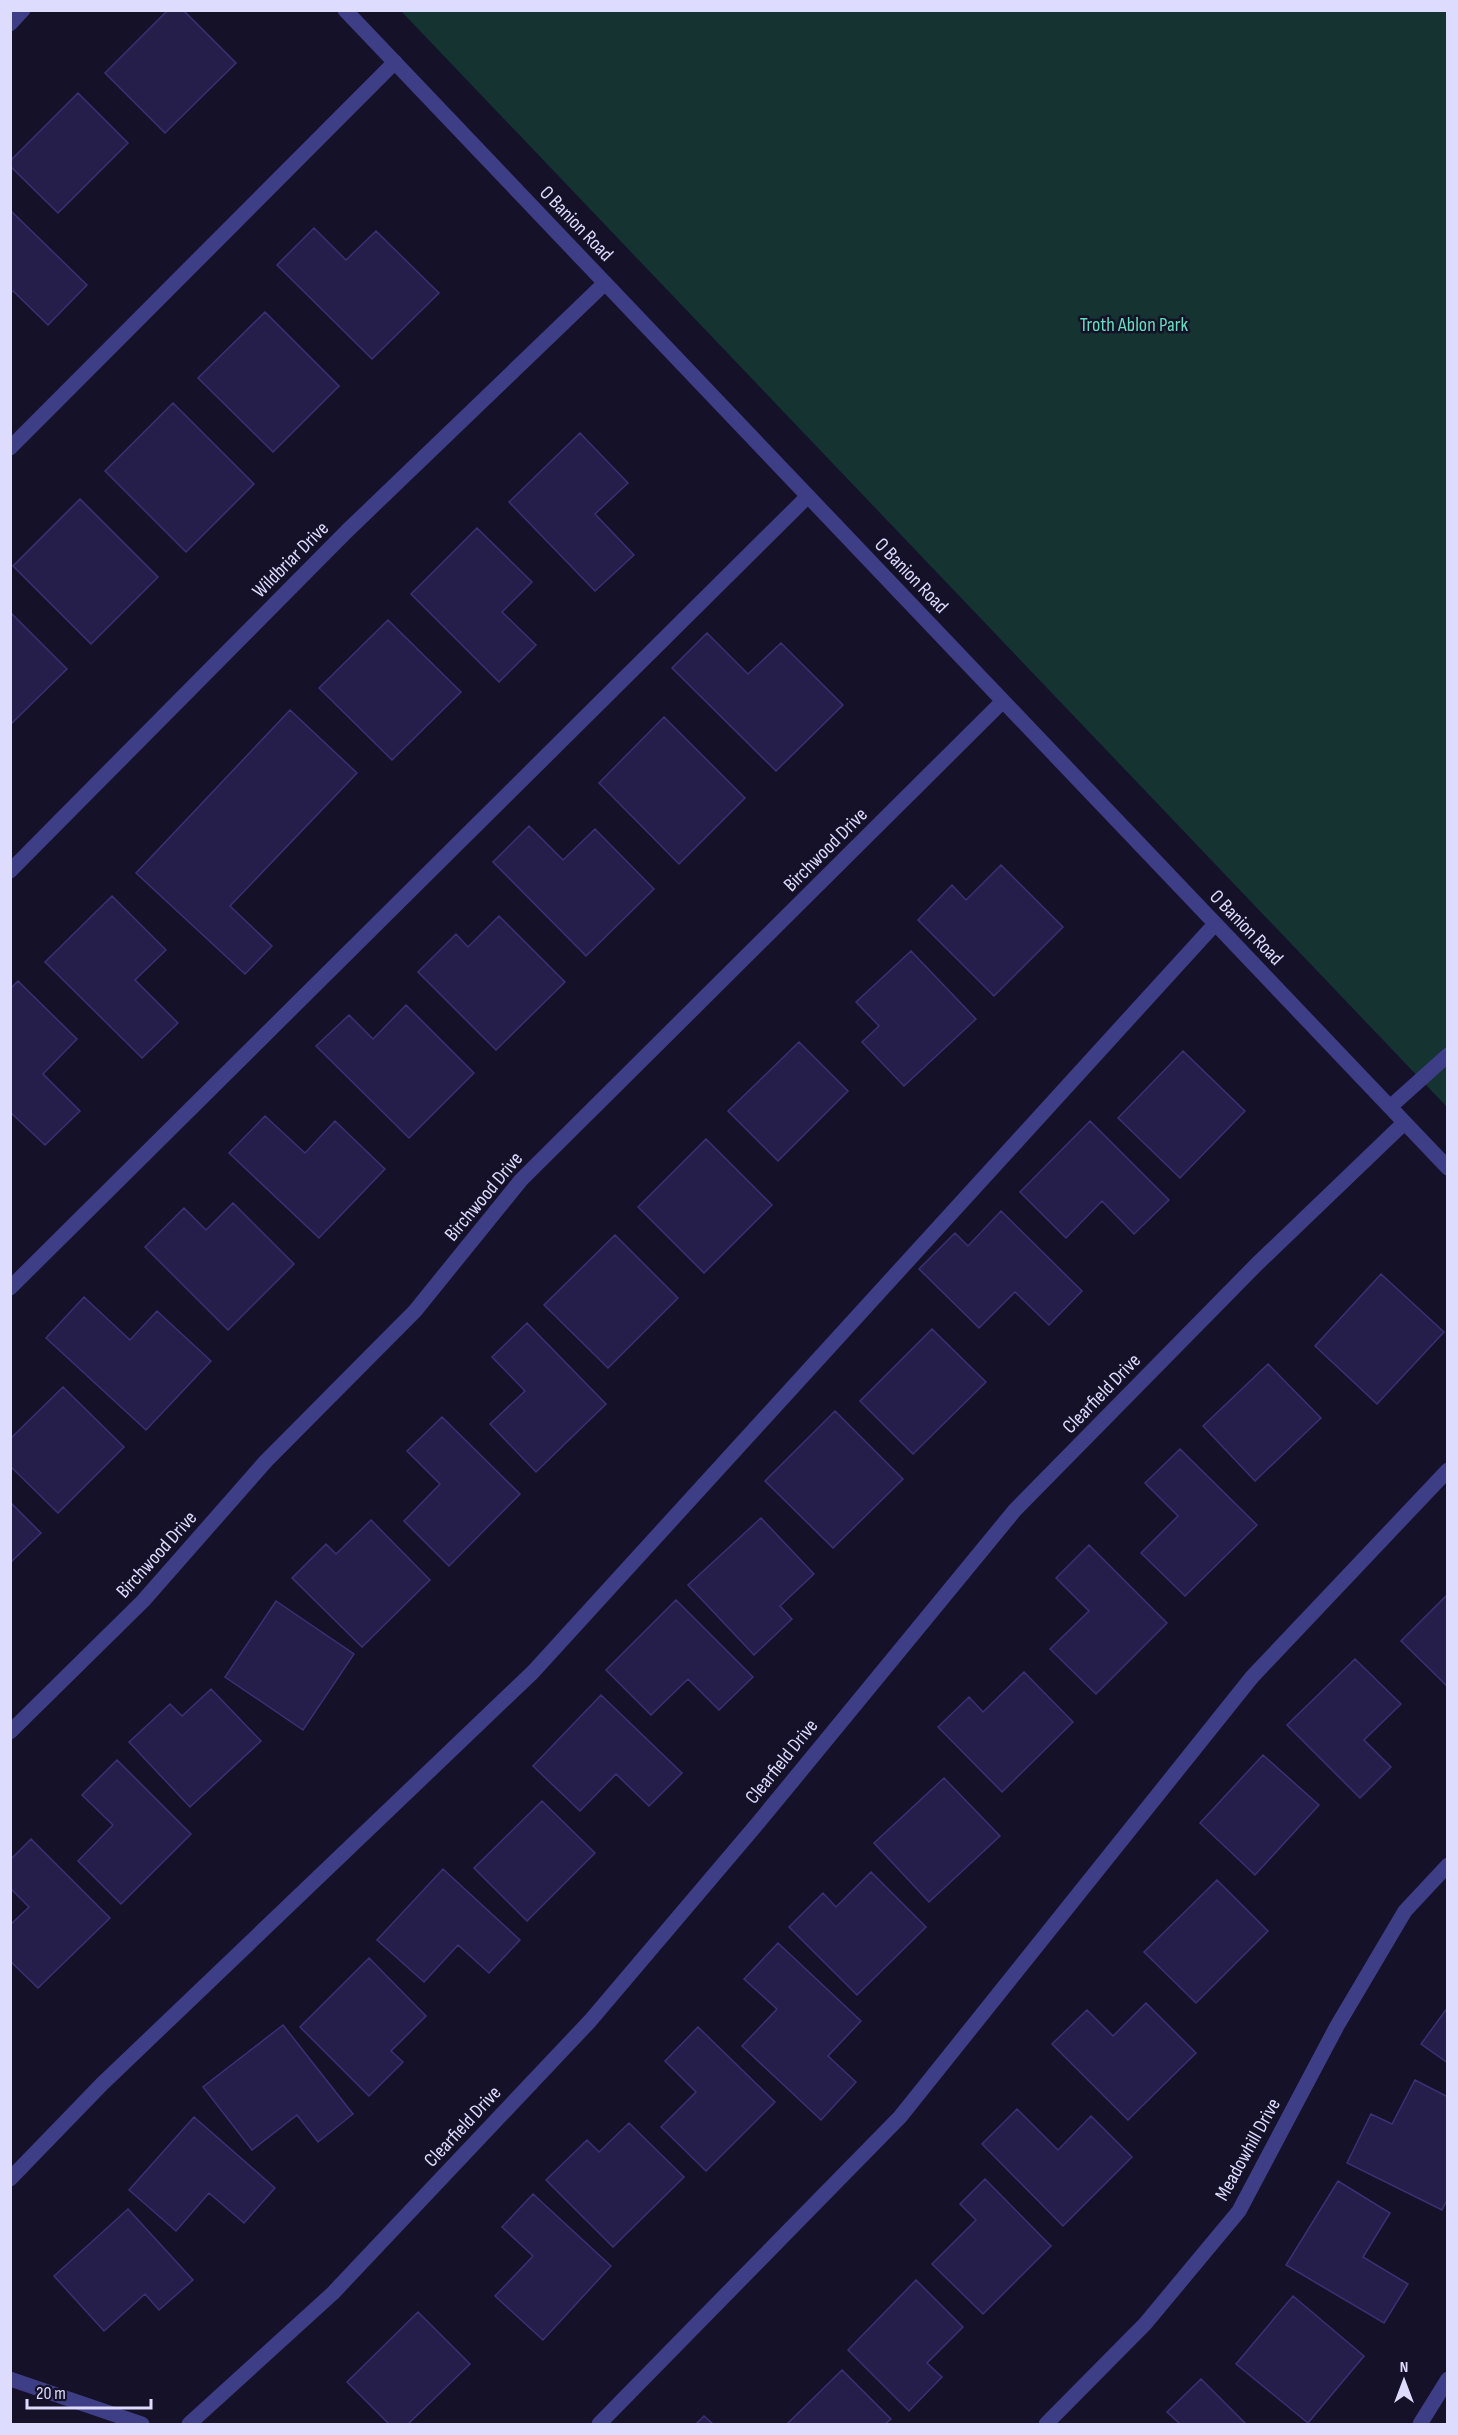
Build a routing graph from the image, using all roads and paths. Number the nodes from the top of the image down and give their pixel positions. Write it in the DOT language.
graph roads {
  1 [pos="23,10"];
  2 [pos="345,10"];
  3 [pos="10,24"];
  4 [pos="395,62"];
  5 [pos="605,283"];
  6 [pos="10,448"];
  7 [pos="808,496"];
  8 [pos="1003,701"];
  9 [pos="10,871"];
  10 [pos="1215,924"];
  11 [pos="1448,1055"];
  12 [pos="1390,1107"];
  13 [pos="1404,1123"];
  14 [pos="1448,1168"];
  15 [pos="10,1288"];
  16 [pos="1448,1470"];
  17 [pos="10,1732"];
  18 [pos="1448,1865"];
  19 [pos="10,2179"];
  20 [pos="10,2379"];
  21 [pos="1448,2379"];
  22 [pos="142,2424"];
  23 [pos="189,2424"];
  24 [pos="598,2424"];
  25 [pos="1046,2424"];
  26 [pos="1420,2424"];
  1 -- 3 [label="street"];
  2 -- 4 [label="street, O Banion Road"];
  4 -- 5 [label="street, O Banion Road"];
  4 -- 6 [label="street"];
  5 -- 7 [label="street, O Banion Road"];
  5 -- 9 [label="street, Wildbriar Drive"];
  7 -- 8 [label="street, O Banion Road"];
  7 -- 15 [label="street"];
  8 -- 10 [label="street, O Banion Road"];
  8 -- 17 [label="street, Birchwood Drive"];
  10 -- 12 [label="street, O Banion Road"];
  10 -- 19 [label="street"];
  11 -- 12 [label="street"];
  12 -- 13 [label="street, O Banion Road"];
  13 -- 14 [label="street, O Banion Road"];
  13 -- 23 [label="street, Clearfield Drive"];
  16 -- 24 [label="street"];
  18 -- 25 [label="street, Meadowhill Drive"];
  20 -- 22 [label="street"];
  21 -- 26 [label="street"];
}
